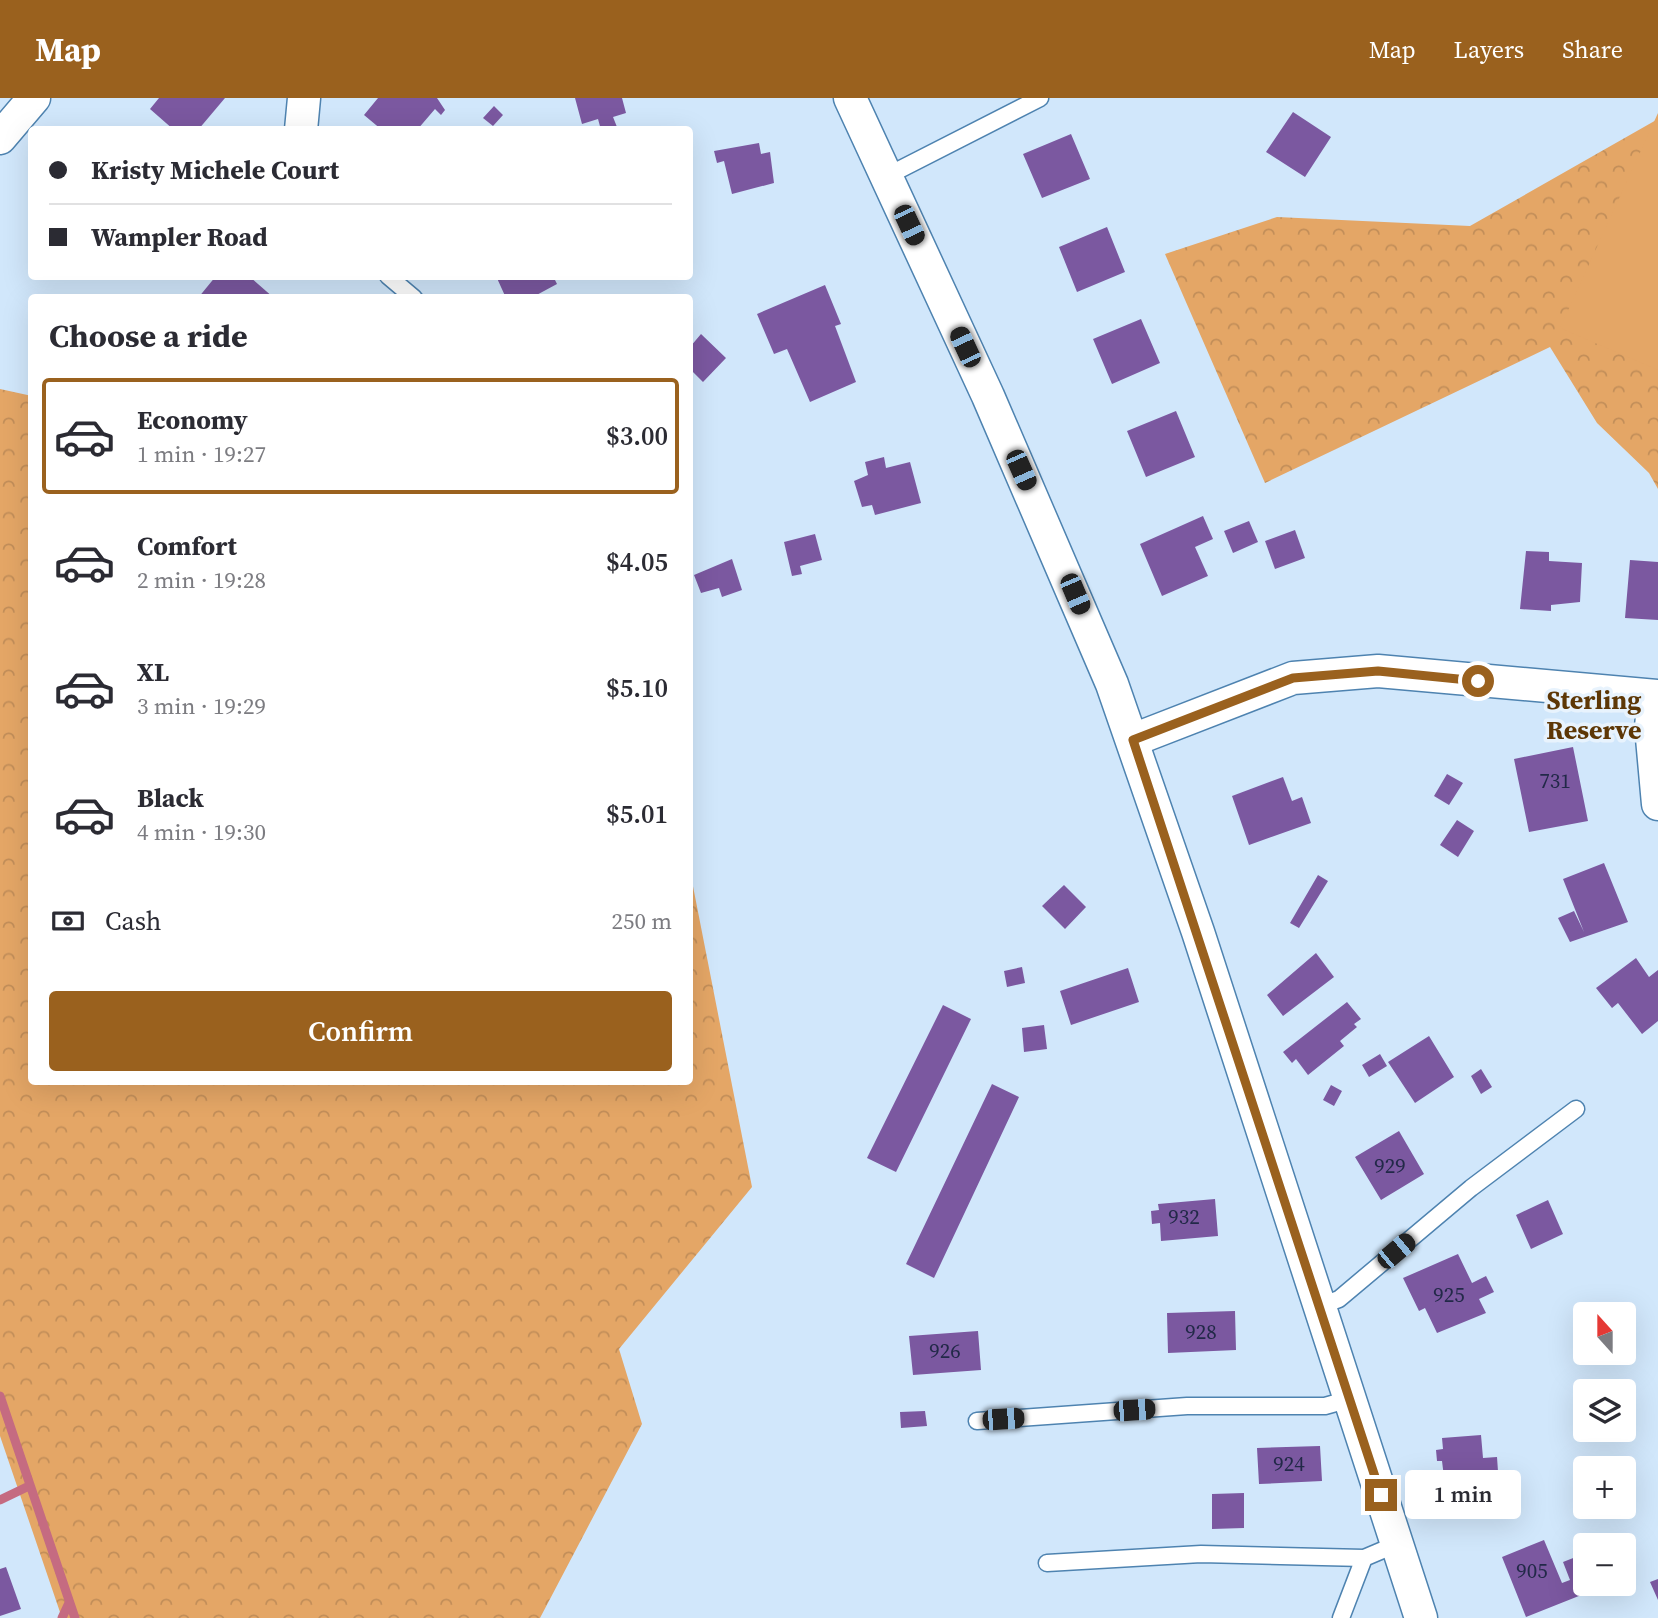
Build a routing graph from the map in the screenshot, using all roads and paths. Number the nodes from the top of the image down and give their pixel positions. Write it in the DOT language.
graph roads {
  1 [pos="34,98"];
  2 [pos="304,98"];
  3 [pos="850,98"];
  4 [pos="1040,98"];
  5 [pos="301,126"];
  6 [pos="0,138"];
  7 [pos="887,176"];
  8 [pos="393,280"];
  9 [pos="409,294"];
  10 [pos="1656,696"];
  11 [pos="1133,740"];
  12 [pos="1658,804"];
  13 [pos="1576,1109"];
  14 [pos="1320,1306"];
  15 [pos="1350,1399"];
  16 [pos="977,1421"];
  17 [pos="1397,1544"];
  18 [pos="1364,1558"];
  19 [pos="1047,1563"];
  20 [pos="1340,1618"];
  21 [pos="1421,1618"];
  1 -- 6 [label="street"];
  2 -- 5 [label="street"];
  3 -- 7 [label="street"];
  4 -- 7 [label="lane"];
  7 -- 11 [label="street"];
  8 -- 9 [label="lane"];
  10 -- 11 [label="street"];
  10 -- 12 [label="street"];
  11 -- 14 [label="street"];
  13 -- 14 [label="lane"];
  14 -- 15 [label="street"];
  15 -- 16 [label="lane"];
  15 -- 17 [label="street"];
  17 -- 18 [label="lane"];
  17 -- 21 [label="street"];
  18 -- 19 [label="lane"];
  18 -- 20 [label="lane"];
}
